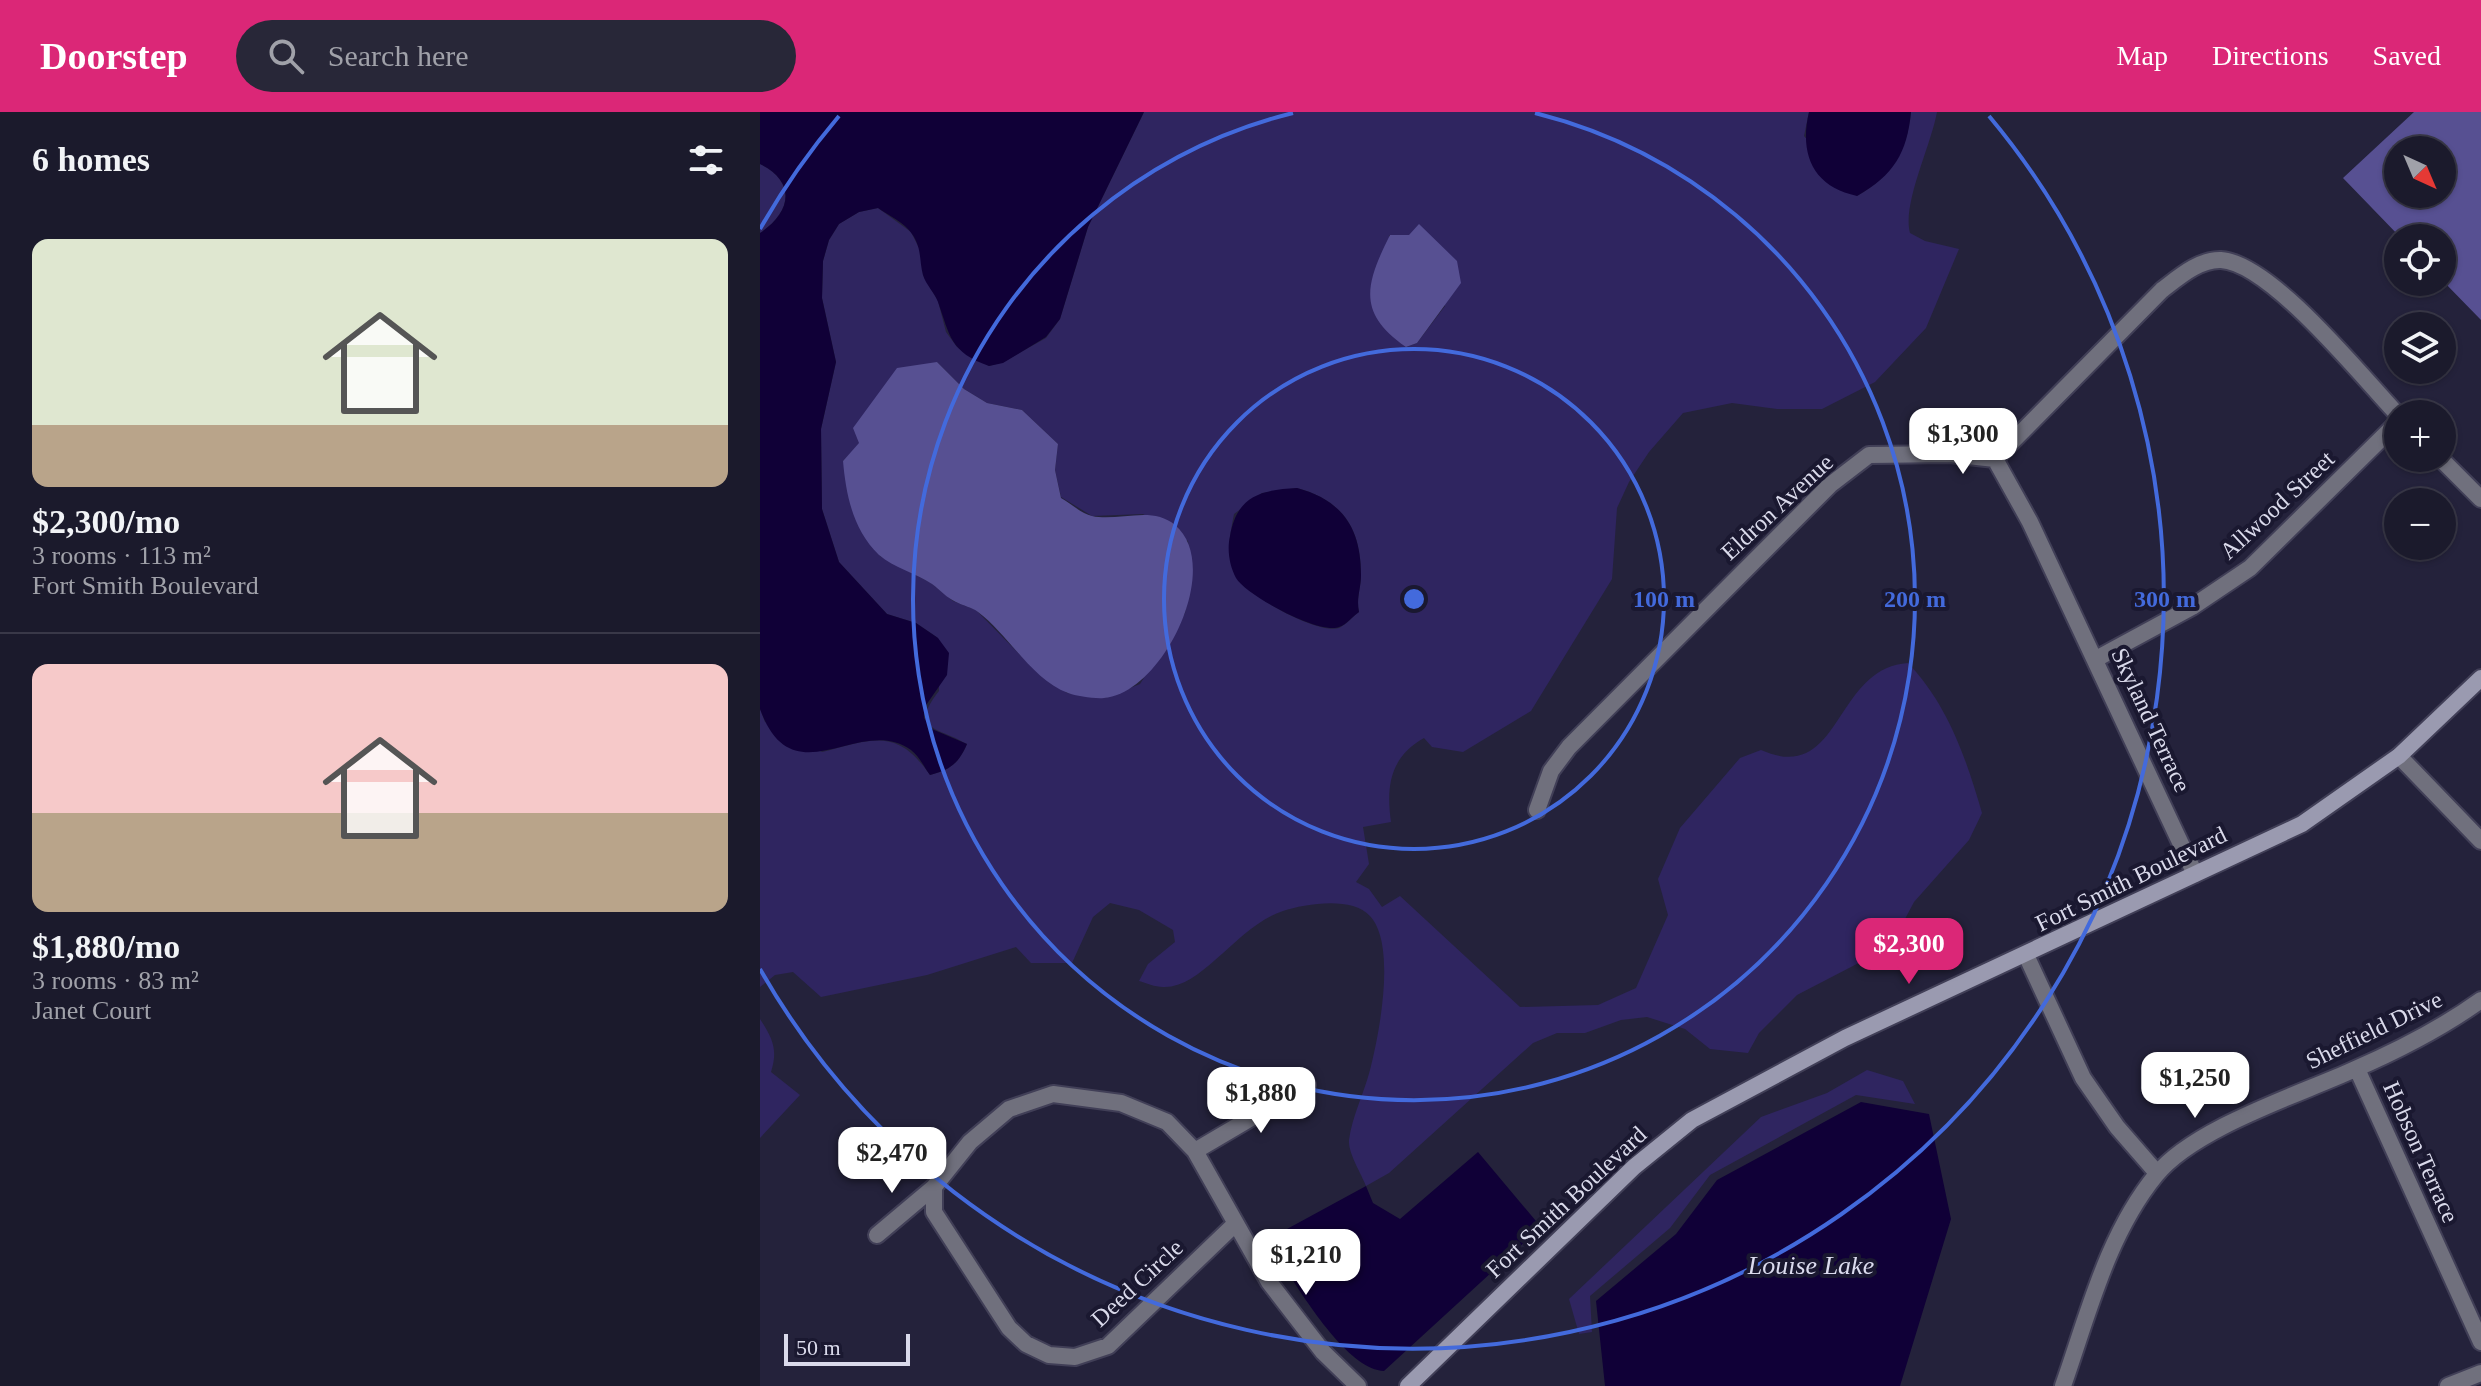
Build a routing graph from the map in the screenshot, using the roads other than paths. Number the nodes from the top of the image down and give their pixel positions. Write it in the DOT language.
graph roads {
  1 [pos="2384,400"];
  2 [pos="2384,436"];
  3 [pos="1995,459"];
  4 [pos="2454,472"];
  5 [pos="2481,499"];
  6 [pos="2096,659"];
  7 [pos="2481,678"];
  8 [pos="2399,756"];
  9 [pos="1537,810"];
  10 [pos="2481,841"];
  11 [pos="2195,874"];
  12 [pos="2026,955"];
  13 [pos="2481,1000"];
  14 [pos="2357,1069"];
  15 [pos="1307,1085"];
  16 [pos="1195,1151"];
  17 [pos="2157,1173"];
  18 [pos="934,1187"];
  19 [pos="1234,1225"];
  20 [pos="877,1235"];
  21 [pos="2481,1342"];
  22 [pos="2481,1373"];
  23 [pos="1358,1386"];
  24 [pos="1408,1386"];
  25 [pos="2063,1386"];
  26 [pos="2448,1386"];
  1 -- 3 [label="street"];
  2 -- 6 [label="street, Allwood Street"];
  3 -- 6 [label="street, Skyland Terrace"];
  3 -- 9 [label="street, Eldron Avenue"];
  4 -- 5 [label="street"];
  6 -- 11 [label="street, Skyland Terrace"];
  7 -- 8 [label="street, Fort Smith Boulevard"];
  8 -- 10 [label="street"];
  8 -- 11 [label="street, Fort Smith Boulevard"];
  11 -- 12 [label="street, Fort Smith Boulevard"];
  12 -- 17 [label="street"];
  12 -- 24 [label="street, Fort Smith Boulevard"];
  13 -- 14 [label="street, Sheffield Drive"];
  14 -- 17 [label="street, Sheffield Drive"];
  14 -- 21 [label="street, Hobson Terrace"];
  15 -- 16 [label="street"];
  16 -- 18 [label="street"];
  16 -- 19 [label="street"];
  17 -- 25 [label="street, Sheffield Drive"];
  18 -- 19 [label="street, Deed Circle"];
  18 -- 20 [label="street"];
  19 -- 23 [label="street"];
  22 -- 26 [label="street"];
}
